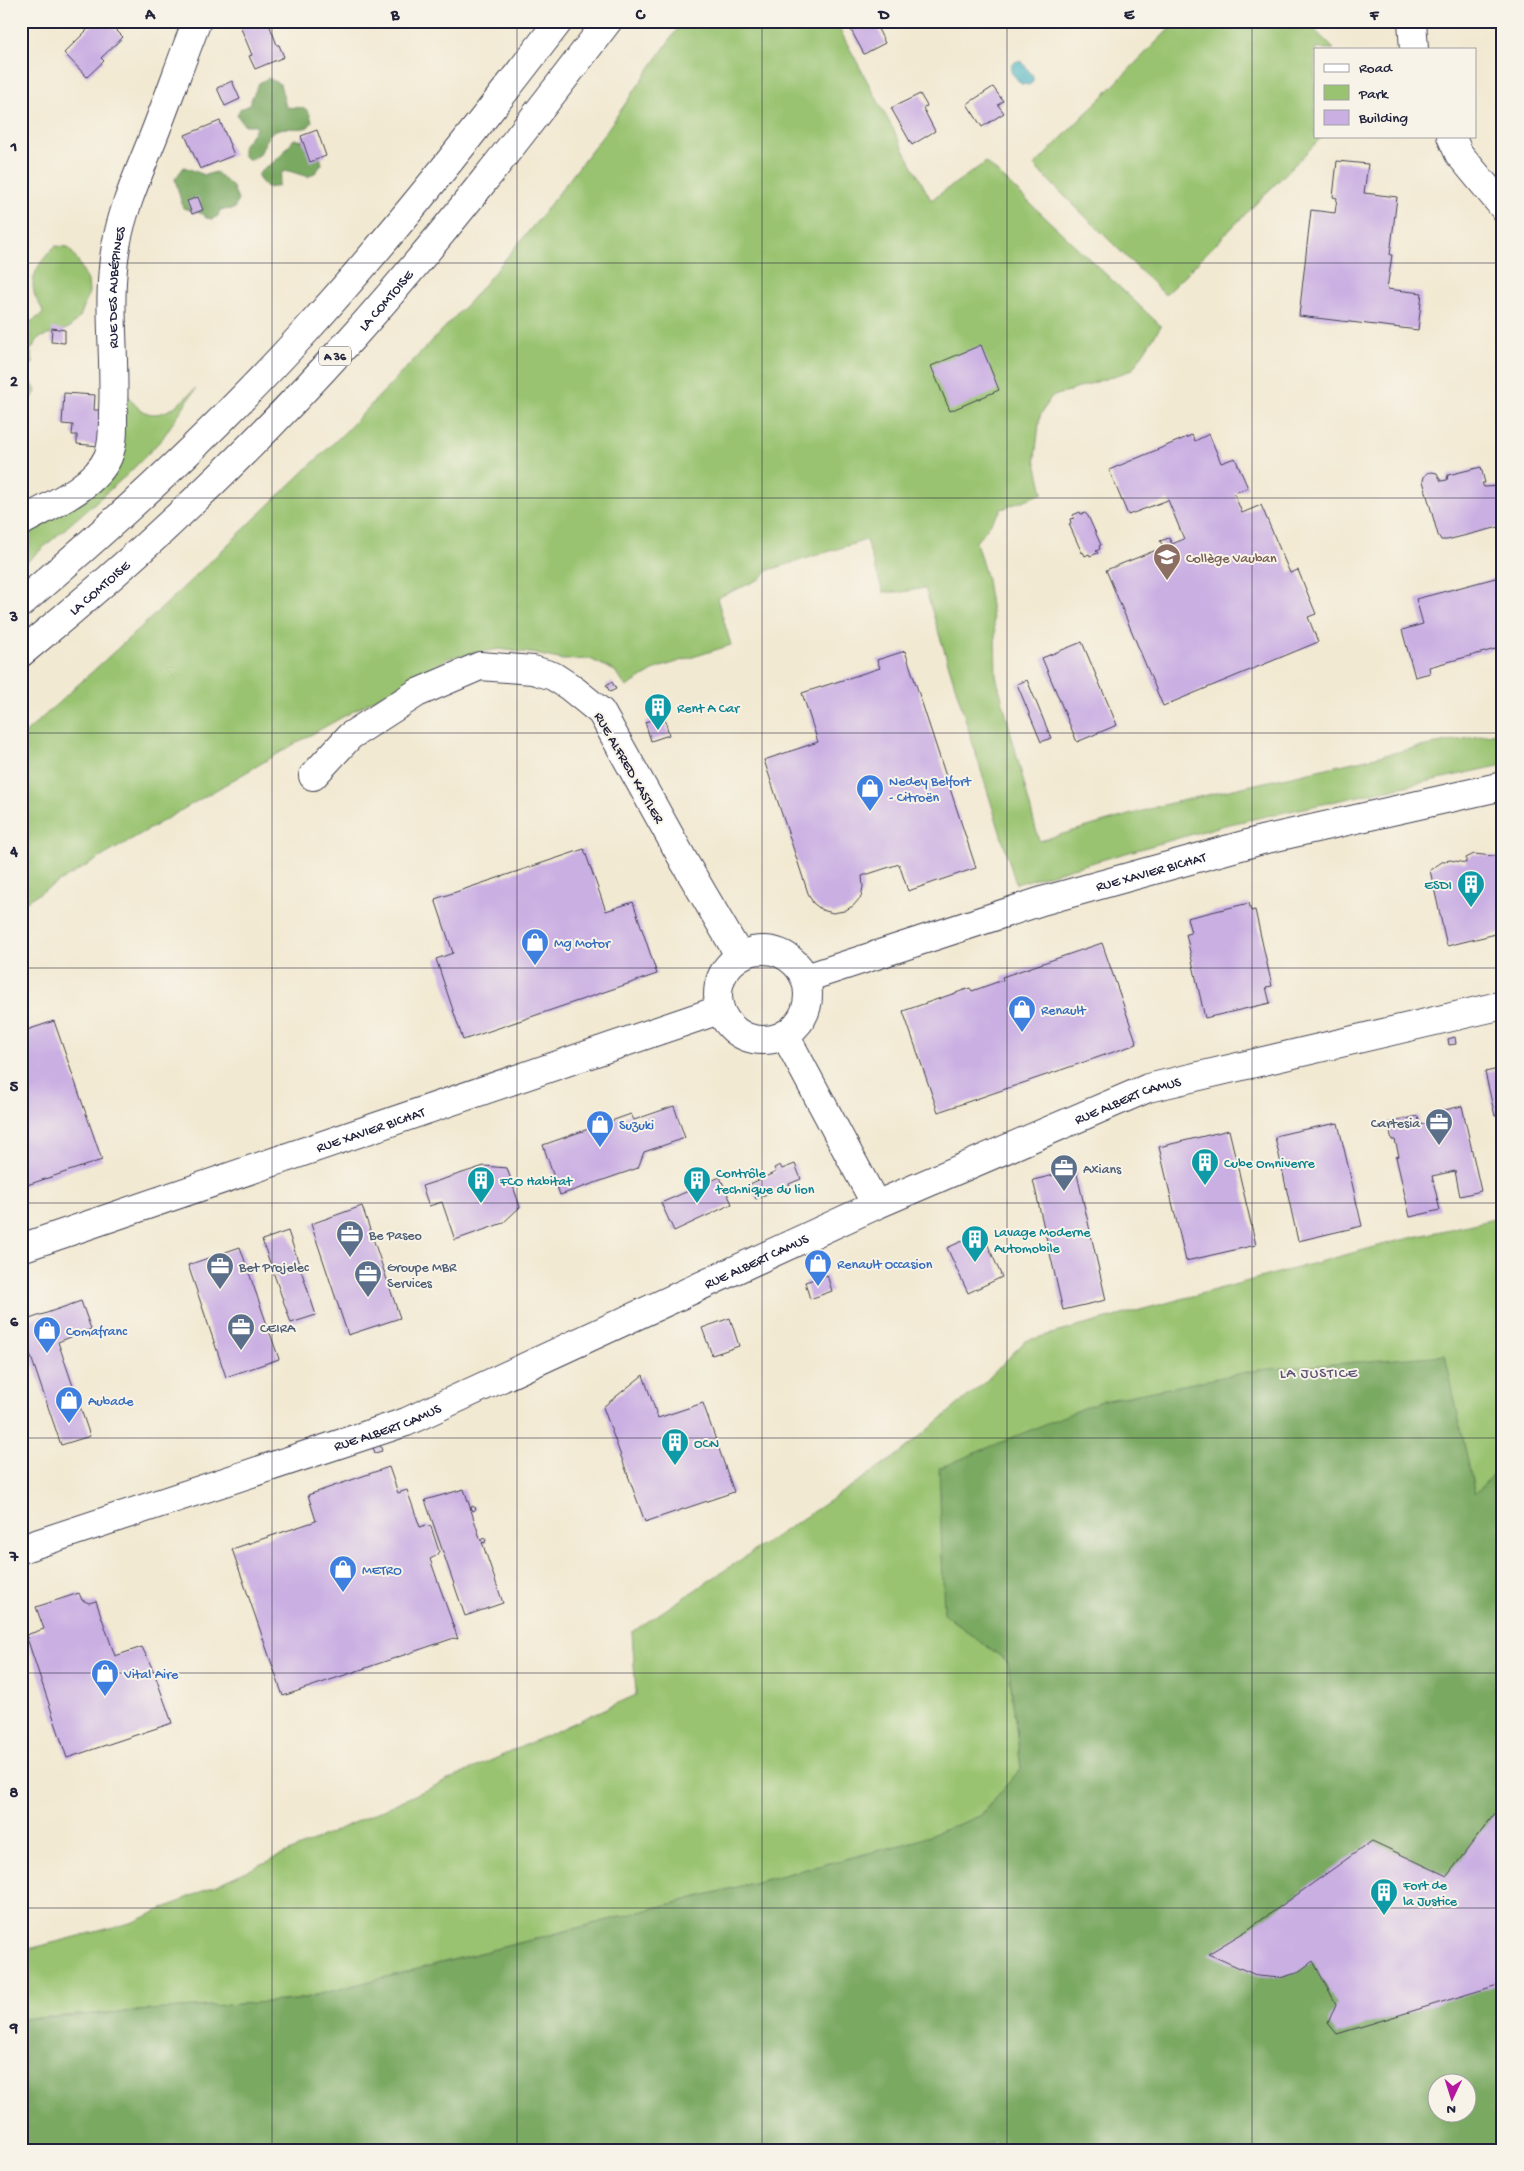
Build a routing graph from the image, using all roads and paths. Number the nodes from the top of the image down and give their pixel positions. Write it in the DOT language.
graph roads {
  1 [pos="197,21"];
  2 [pos="559,21"];
  3 [pos="608,21"];
  4 [pos="1412,21"];
  5 [pos="1414,48"];
  6 [pos="1452,138"];
  7 [pos="1503,207"];
  8 [pos="21,522"];
  9 [pos="21,603"];
  10 [pos="21,653"];
  11 [pos="313,776"];
  12 [pos="1503,786"];
  13 [pos="739,955"];
  14 [pos="806,978"];
  15 [pos="1503,1005"];
  16 [pos="719,1010"];
  17 [pos="785,1035"];
  18 [pos="876,1205"];
  19 [pos="21,1248"];
  20 [pos="21,1549"];
  1 -- 8 [label="main road, RUE DES AUBÉPINES"];
  2 -- 9 [label="main road, A 36"];
  3 -- 10 [label="main road, LA COMTOISE / A 36"];
  4 -- 5 [label="main road"];
  6 -- 7 [label="main road"];
  11 -- 13 [label="main road, RUE ALFRED KASTLER"];
  12 -- 14 [label="main road, RUE XAVIER BICHAT"];
  13 -- 14 [label="main road"];
  13 -- 16 [label="main road"];
  14 -- 17 [label="main road"];
  15 -- 18 [label="main road, RUE ALBERT CAMUS"];
  16 -- 17 [label="main road"];
  16 -- 19 [label="main road, RUE XAVIER BICHAT"];
  17 -- 18 [label="main road"];
  18 -- 20 [label="main road, RUE ALBERT CAMUS"];
}
